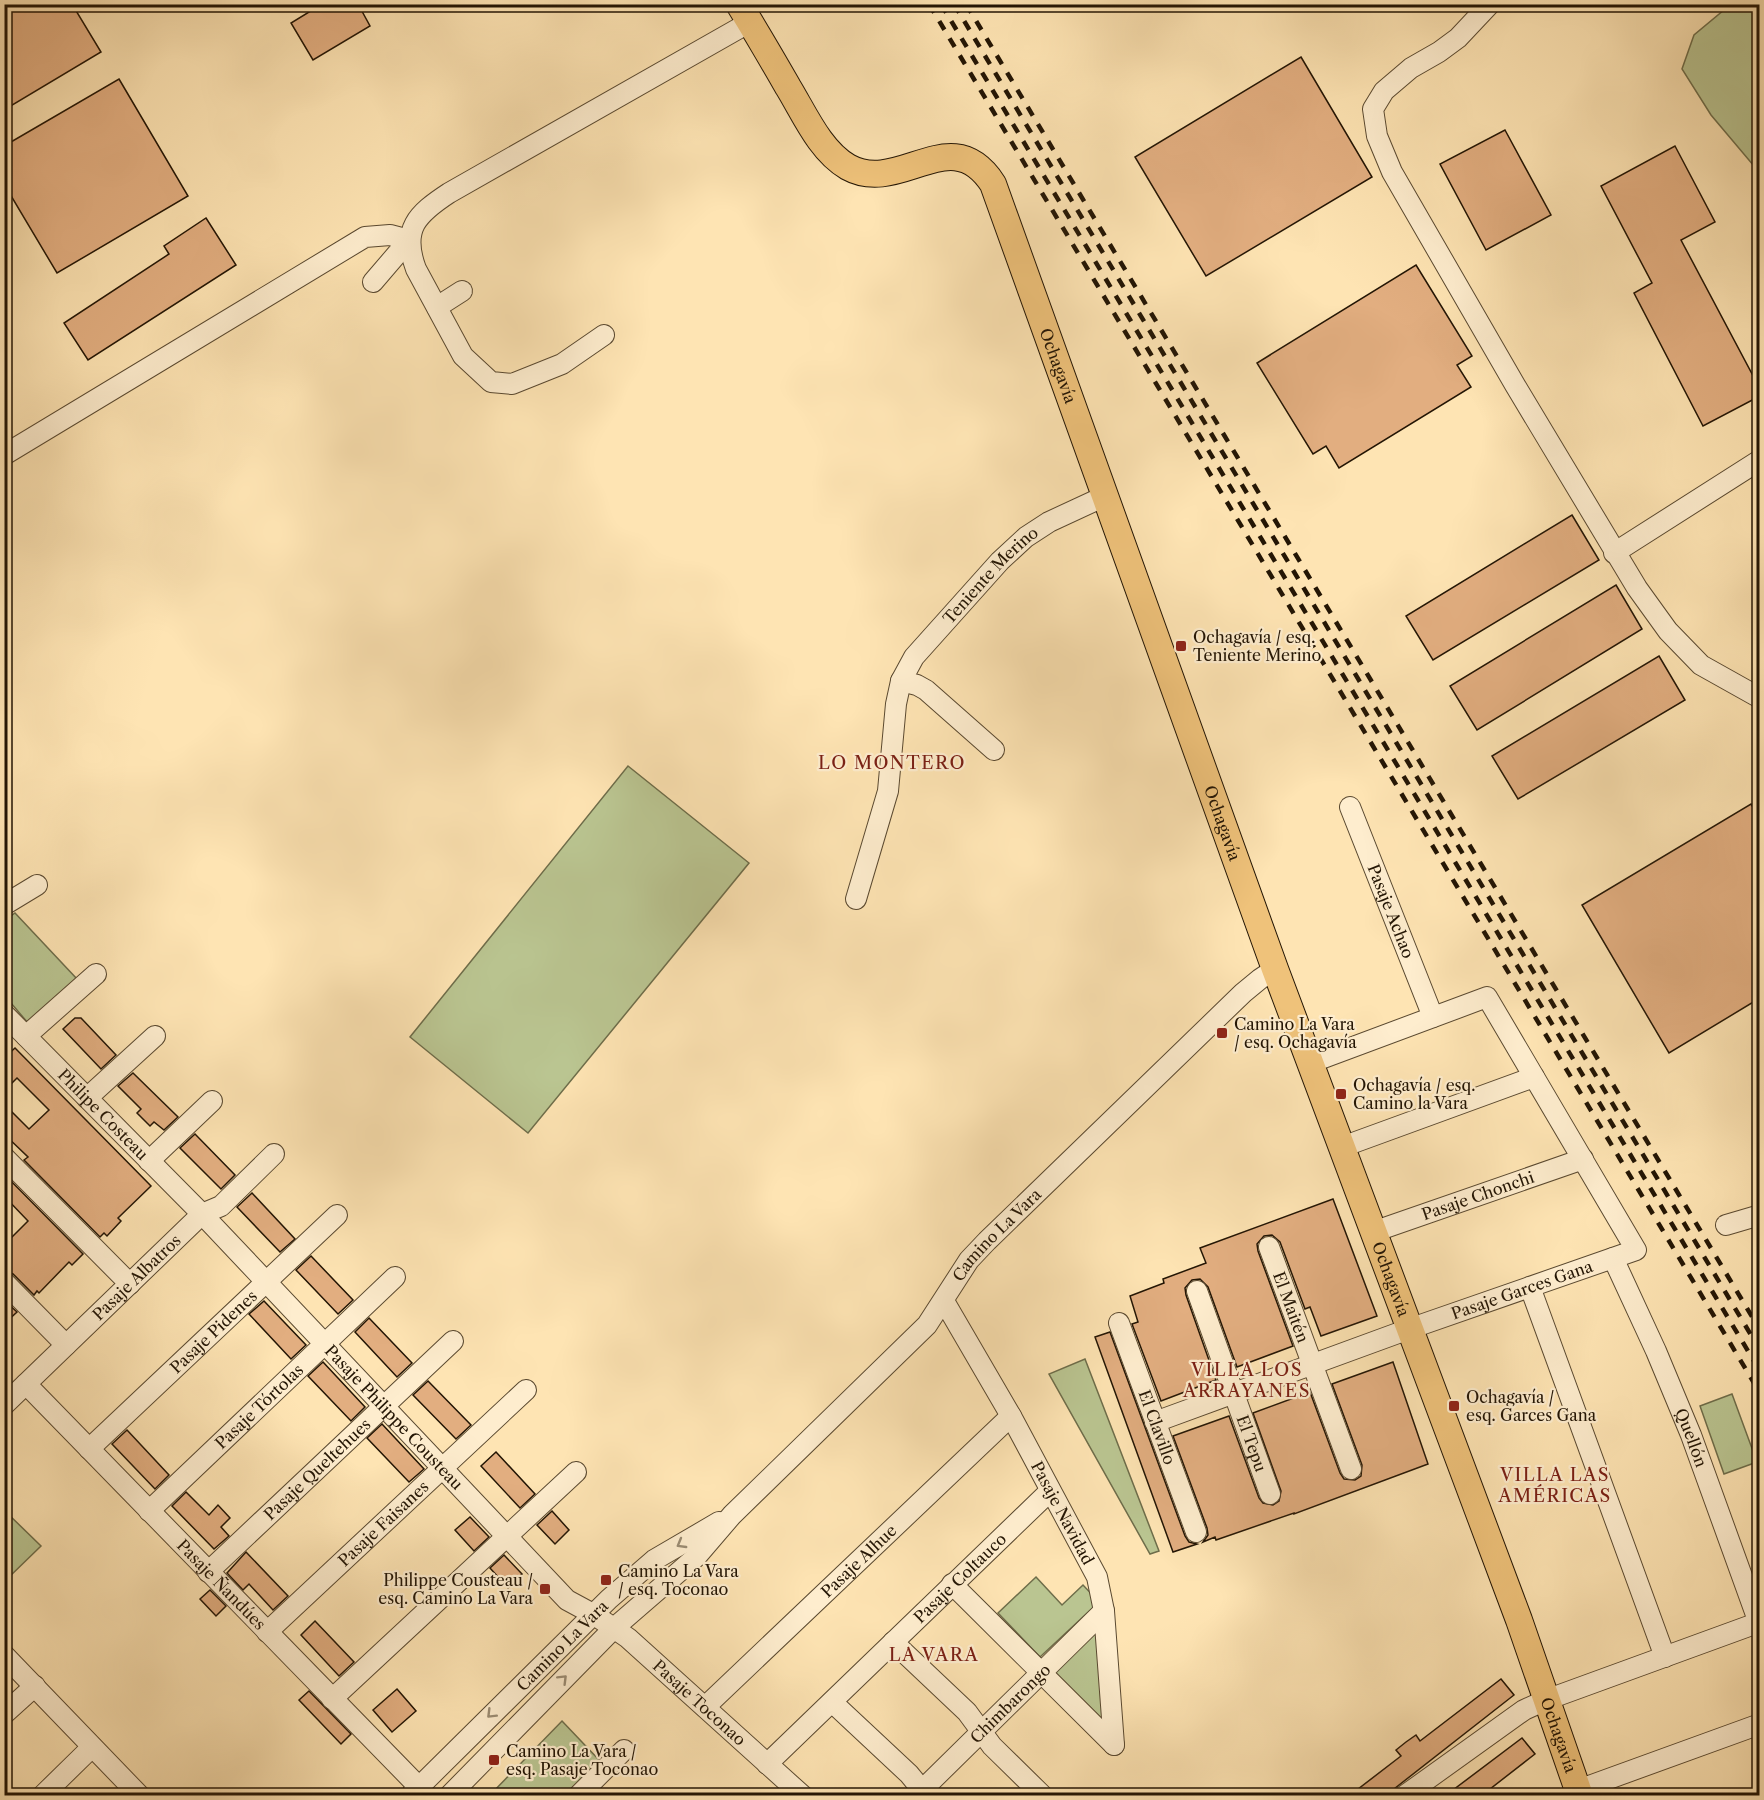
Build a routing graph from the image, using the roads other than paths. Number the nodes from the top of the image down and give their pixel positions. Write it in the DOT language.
graph roads {
  1 [pos="1490,4"];
  2 [pos="744,13"];
  3 [pos="409,240"];
  4 [pos="373,282"];
  5 [pos="462,291"];
  6 [pos="437,307"];
  7 [pos="604,334"];
  8 [pos="4,455"];
  9 [pos="1760,460"];
  10 [pos="1105,496"];
  11 [pos="1614,553"];
  12 [pos="901,681"];
  13 [pos="1760,698"];
  14 [pos="993,750"];
  15 [pos="1350,807"];
  16 [pos="37,885"];
  17 [pos="856,899"];
  18 [pos="4,905"];
  19 [pos="1275,969"];
  20 [pos="96,974"];
  21 [pos="4,1014"];
  22 [pos="1433,1017"];
  23 [pos="26,1036"];
  24 [pos="155,1036"];
  25 [pos="1310,1063"];
  26 [pos="1534,1077"];
  27 [pos="87,1098"];
  28 [pos="212,1101"];
  29 [pos="1342,1147"];
  30 [pos="274,1154"];
  31 [pos="4,1157"];
  32 [pos="1583,1159"];
  33 [pos="149,1161"];
  34 [pos="201,1214"];
  35 [pos="337,1215"];
  36 [pos="1760,1215"];
  37 [pos="1726,1225"];
  38 [pos="1373,1232"];
  39 [pos="1269,1246"];
  40 [pos="1612,1258"];
  41 [pos="395,1277"];
  42 [pos="4,1282"];
  43 [pos="266,1282"];
  44 [pos="130,1284"];
  45 [pos="1530,1287"];
  46 [pos="1197,1292"];
  47 [pos="944,1301"];
  48 [pos="1119,1323"];
  49 [pos="1409,1329"];
  50 [pos="453,1341"];
  51 [pos="325,1344"];
  52 [pos="66,1345"];
  53 [pos="1312,1365"];
  54 [pos="26,1384"];
  55 [pos="526,1390"];
  56 [pos="1234,1393"];
  57 [pos="4,1405"];
  58 [pos="383,1406"];
  59 [pos="1011,1416"];
  60 [pos="1155,1422"];
  61 [pos="89,1449"];
  62 [pos="442,1468"];
  63 [pos="1351,1469"];
  64 [pos="576,1472"];
  65 [pos="1050,1491"];
  66 [pos="1270,1494"];
  67 [pos="149,1511"];
  68 [pos="732,1515"];
  69 [pos="1196,1532"];
  70 [pos="507,1536"];
  71 [pos="208,1572"];
  72 [pos="952,1584"];
  73 [pos="1104,1611"];
  74 [pos="592,1614"];
  75 [pos="1759,1622"];
  76 [pos="614,1628"];
  77 [pos="267,1632"];
  78 [pos="893,1642"];
  79 [pos="4,1655"];
  80 [pos="1665,1657"];
  81 [pos="1041,1673"];
  82 [pos="35,1686"];
  83 [pos="332,1699"];
  84 [pos="1546,1700"];
  85 [pos="832,1702"];
  86 [pos="705,1707"];
  87 [pos="4,1714"];
  88 [pos="1760,1724"];
  89 [pos="981,1731"];
  90 [pos="92,1747"];
  91 [pos="624,1750"];
  92 [pos="767,1764"];
  93 [pos="421,1790"];
  94 [pos="1579,1793"];
  95 [pos="922,1794"];
  96 [pos="1411,1794"];
  97 [pos="42,1796"];
  98 [pos="140,1796"];
  99 [pos="449,1796"];
  100 [pos="578,1796"];
  101 [pos="803,1796"];
  102 [pos="1043,1796"];
  1 -- 11 [label="street"];
  2 -- 3 [label="street"];
  2 -- 10 [label="main road, Ochagavía"];
  3 -- 4 [label="street"];
  3 -- 6 [label="street"];
  3 -- 8 [label="street"];
  5 -- 6 [label="street"];
  6 -- 7 [label="street"];
  9 -- 11 [label="street"];
  10 -- 12 [label="street, Teniente Merino"];
  10 -- 19 [label="main road, Ochagavía"];
  11 -- 13 [label="street"];
  12 -- 14 [label="street"];
  12 -- 17 [label="street, Teniente Merino"];
  15 -- 22 [label="street, Pasaje Achao"];
  16 -- 18 [label="street"];
  19 -- 25 [label="main road, Ochagavía"];
  19 -- 47 [label="street, Camino La Vara"];
  20 -- 23 [label="street"];
  21 -- 23 [label="street, Philipe Costeau"];
  22 -- 25 [label="street"];
  22 -- 26 [label="street"];
  23 -- 27 [label="street, Philipe Costeau"];
  24 -- 27 [label="street"];
  25 -- 29 [label="main road, Ochagavía"];
  26 -- 29 [label="street"];
  26 -- 32 [label="street"];
  27 -- 33 [label="street, Philipe Costeau"];
  28 -- 33 [label="street"];
  29 -- 38 [label="main road, Ochagavía"];
  30 -- 34 [label="street, Pasaje Albatros"];
  31 -- 44 [label="street"];
  32 -- 38 [label="street, Pasaje Chonchi"];
  32 -- 40 [label="street, Pasaje Garces Gana"];
  33 -- 34 [label="street, Philipe Costeau"];
  34 -- 43 [label="street, Pasaje Philippe Cousteau"];
  34 -- 44 [label="street, Pasaje Albatros"];
  35 -- 43 [label="street, Pasaje Pidenes"];
  36 -- 37 [label="street"];
  38 -- 49 [label="main road, Ochagavía"];
  39 -- 53 [label="street, El Maitén"];
  40 -- 45 [label="street, Pasaje Garces Gana"];
  40 -- 75 [label="street, Quellón"];
  41 -- 51 [label="street, Pasaje Tórtolas"];
  42 -- 52 [label="street"];
  43 -- 51 [label="street, Pasaje Philippe Cousteau"];
  43 -- 61 [label="street, Pasaje Pidenes"];
  44 -- 52 [label="street, Pasaje Albatros"];
  45 -- 49 [label="street, Pasaje Garces Gana"];
  45 -- 80 [label="street"];
  46 -- 56 [label="street, El Tepu"];
  47 -- 59 [label="street, Pasaje Navidad"];
  47 -- 68 [label="street, Camino La Vara"];
  48 -- 60 [label="street, El Clavillo"];
  49 -- 53 [label="street, Pasaje Garces Gana"];
  49 -- 84 [label="main road, Ochagavía"];
  50 -- 58 [label="street, Pasaje Queltehues"];
  51 -- 58 [label="street, Pasaje Philippe Cousteau"];
  51 -- 67 [label="street, Pasaje Tórtolas"];
  52 -- 54 [label="street, Pasaje Albatros"];
  53 -- 56 [label="street, Pasaje Garces Gana"];
  53 -- 63 [label="street, El Maitén"];
  54 -- 57 [label="street, Pasaje Albatros"];
  54 -- 61 [label="street, Pasaje Ñandúes"];
  55 -- 62 [label="street, Pasaje Faisanes"];
  56 -- 60 [label="street, Pasaje Garces Gana"];
  56 -- 66 [label="street, El Tepu"];
  58 -- 62 [label="street, Pasaje Philippe Cousteau"];
  58 -- 71 [label="street, Pasaje Queltehues"];
  59 -- 65 [label="street, Pasaje Navidad"];
  59 -- 86 [label="street, Pasaje Alhue"];
  60 -- 69 [label="street, El Clavillo"];
  61 -- 67 [label="street, Pasaje Ñandúes"];
  62 -- 70 [label="street, Pasaje Philippe Cousteau"];
  62 -- 77 [label="street, Pasaje Faisanes"];
  64 -- 70 [label="street"];
  65 -- 72 [label="street, Pasaje Coltauco"];
  65 -- 73 [label="street, Pasaje Navidad"];
  67 -- 71 [label="street, Pasaje Ñandúes"];
  68 -- 74 [label="street, Camino La Vara, one-way"];
  68 -- 76 [label="street, Camino La Vara"];
  70 -- 74 [label="street, Pasaje Philippe Cousteau"];
  70 -- 83 [label="street"];
  71 -- 77 [label="street, Pasaje Ñandúes"];
  72 -- 78 [label="street, Pasaje Coltauco"];
  72 -- 81 [label="street"];
  73 -- 81 [label="street, Chimbarongo"];
  73 -- 81 [label="street, Pasaje Navidad"];
  74 -- 76 [label="street, Pasaje Toconao"];
  74 -- 93 [label="street, Camino La Vara, one-way"];
  75 -- 80 [label="street, Quellón"];
  76 -- 86 [label="street, Pasaje Toconao"];
  99 -- 76 [label="street, Camino La Vara, one-way"];
  77 -- 83 [label="street, Pasaje Ñandúes"];
  78 -- 85 [label="street, Pasaje Coltauco"];
  78 -- 89 [label="street"];
  79 -- 82 [label="street"];
  80 -- 84 [label="street, Quellón"];
  81 -- 89 [label="street, Chimbarongo"];
  82 -- 87 [label="street"];
  82 -- 90 [label="street"];
  83 -- 93 [label="street, Pasaje Ñandúes"];
  84 -- 94 [label="main road, Ochagavía"];
  84 -- 96 [label="street, Quellón"];
  85 -- 92 [label="street, Pasaje Coltauco"];
  85 -- 95 [label="street"];
  86 -- 92 [label="street, Pasaje Toconao"];
  88 -- 94 [label="street"];
  89 -- 95 [label="street, Chimbarongo"];
  89 -- 102 [label="street"];
  90 -- 97 [label="street"];
  90 -- 98 [label="street"];
  91 -- 100 [label="street"];
  92 -- 101 [label="street, Pasaje Toconao"];
}
